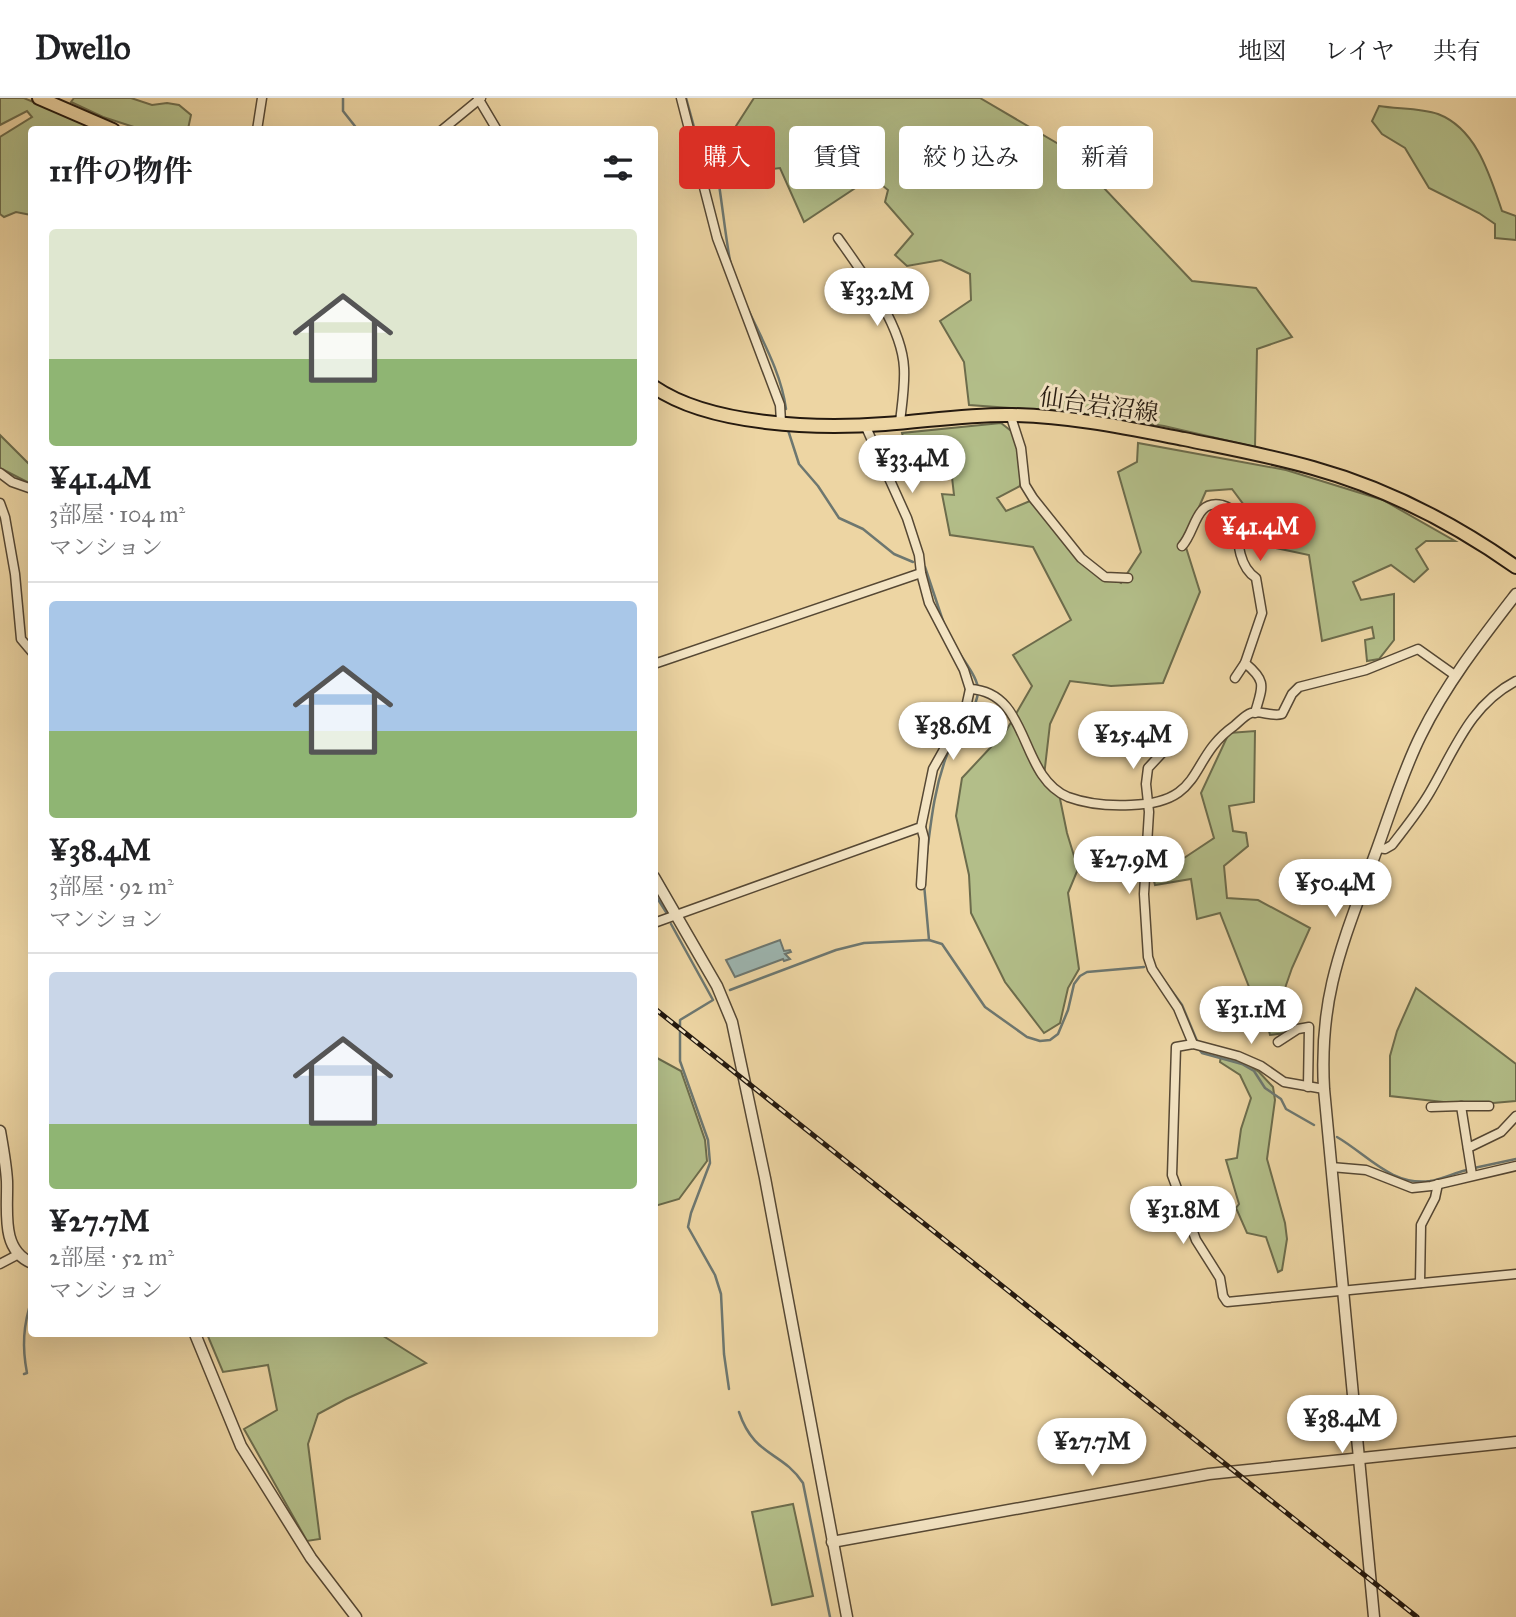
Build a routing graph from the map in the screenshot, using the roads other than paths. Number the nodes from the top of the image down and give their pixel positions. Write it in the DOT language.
graph roads {
  1 [pos="39,98"];
  2 [pos="262,98"];
  3 [pos="479,98"];
  4 [pos="681,98"];
  5 [pos="104,126"];
  6 [pos="258,126"];
  7 [pos="447,126"];
  8 [pos="495,126"];
  9 [pos="838,238"];
  10 [pos="658,390"];
  11 [pos="1010,414"];
  12 [pos="781,422"];
  13 [pos="901,422"];
  14 [pos="865,425"];
  15 [pos="0,473"];
  16 [pos="28,488"];
  17 [pos="0,503"];
  18 [pos="1182,545"];
  19 [pos="1516,567"];
  20 [pos="920,573"];
  21 [pos="1128,578"];
  22 [pos="1516,594"];
  23 [pos="28,648"];
  24 [pos="658,663"];
  25 [pos="1245,663"];
  26 [pos="1456,676"];
  27 [pos="1235,678"];
  28 [pos="1516,681"];
  29 [pos="976,689"];
  30 [pos="1255,713"];
  31 [pos="1162,753"];
  32 [pos="1149,805"];
  33 [pos="921,827"];
  34 [pos="1378,848"];
  35 [pos="658,884"];
  36 [pos="920,885"];
  37 [pos="676,914"];
  38 [pos="658,921"];
  39 [pos="1309,1027"];
  40 [pos="1324,1027"];
  41 [pos="1278,1042"];
  42 [pos="1193,1044"];
  43 [pos="1308,1087"];
  44 [pos="1324,1089"];
  45 [pos="1461,1106"];
  46 [pos="1489,1106"];
  47 [pos="1431,1107"];
  48 [pos="1516,1116"];
  49 [pos="0,1131"];
  50 [pos="1468,1148"];
  51 [pos="1516,1166"];
  52 [pos="1331,1167"];
  53 [pos="1472,1175"];
  54 [pos="1438,1184"];
  55 [pos="17,1255"];
  56 [pos="28,1261"];
  57 [pos="0,1264"];
  58 [pos="1516,1274"];
  59 [pos="1420,1283"];
  60 [pos="1342,1291"];
  61 [pos="196,1337"];
  62 [pos="1516,1442"];
  63 [pos="1357,1458"];
  64 [pos="832,1542"];
  65 [pos="356,1617"];
  66 [pos="847,1617"];
  67 [pos="1374,1617"];
  1 -- 5 [label="main road"];
  2 -- 6 [label="street"];
  3 -- 7 [label="street"];
  3 -- 8 [label="street"];
  4 -- 12 [label="street"];
  9 -- 13 [label="street"];
  10 -- 12 [label="main road, 仙台岩沼線"];
  11 -- 13 [label="main road, 仙台岩沼線"];
  11 -- 19 [label="main road, 仙台岩沼線"];
  11 -- 21 [label="street"];
  12 -- 14 [label="main road, 仙台岩沼線"];
  13 -- 14 [label="main road, 仙台岩沼線"];
  14 -- 20 [label="street"];
  15 -- 16 [label="street"];
  17 -- 23 [label="street"];
  18 -- 25 [label="street"];
  20 -- 24 [label="street"];
  20 -- 29 [label="street"];
  22 -- 26 [label="street"];
  25 -- 27 [label="street"];
  25 -- 30 [label="street"];
  26 -- 30 [label="street"];
  26 -- 34 [label="street"];
  28 -- 34 [label="street"];
  29 -- 32 [label="street"];
  29 -- 33 [label="street"];
  30 -- 32 [label="street"];
  31 -- 32 [label="street"];
  32 -- 42 [label="street"];
  33 -- 36 [label="street"];
  33 -- 37 [label="street"];
  34 -- 40 [label="street"];
  35 -- 37 [label="street"];
  37 -- 38 [label="street"];
  37 -- 64 [label="street"];
  39 -- 40 [label="street"];
  39 -- 41 [label="street"];
  39 -- 43 [label="street"];
  40 -- 44 [label="street"];
  42 -- 43 [label="street"];
  42 -- 60 [label="street"];
  43 -- 44 [label="street"];
  44 -- 52 [label="street"];
  45 -- 46 [label="street"];
  45 -- 47 [label="street"];
  45 -- 50 [label="street"];
  48 -- 50 [label="street"];
  49 -- 55 [label="street"];
  50 -- 53 [label="street"];
  51 -- 53 [label="street"];
  52 -- 54 [label="street"];
  52 -- 60 [label="street"];
  53 -- 54 [label="street"];
  54 -- 59 [label="street"];
  55 -- 56 [label="street"];
  55 -- 57 [label="street"];
  58 -- 59 [label="street"];
  59 -- 60 [label="street"];
  60 -- 63 [label="street"];
  61 -- 65 [label="street"];
  62 -- 63 [label="street"];
  63 -- 64 [label="street"];
  63 -- 67 [label="street"];
  64 -- 66 [label="street"];
}
